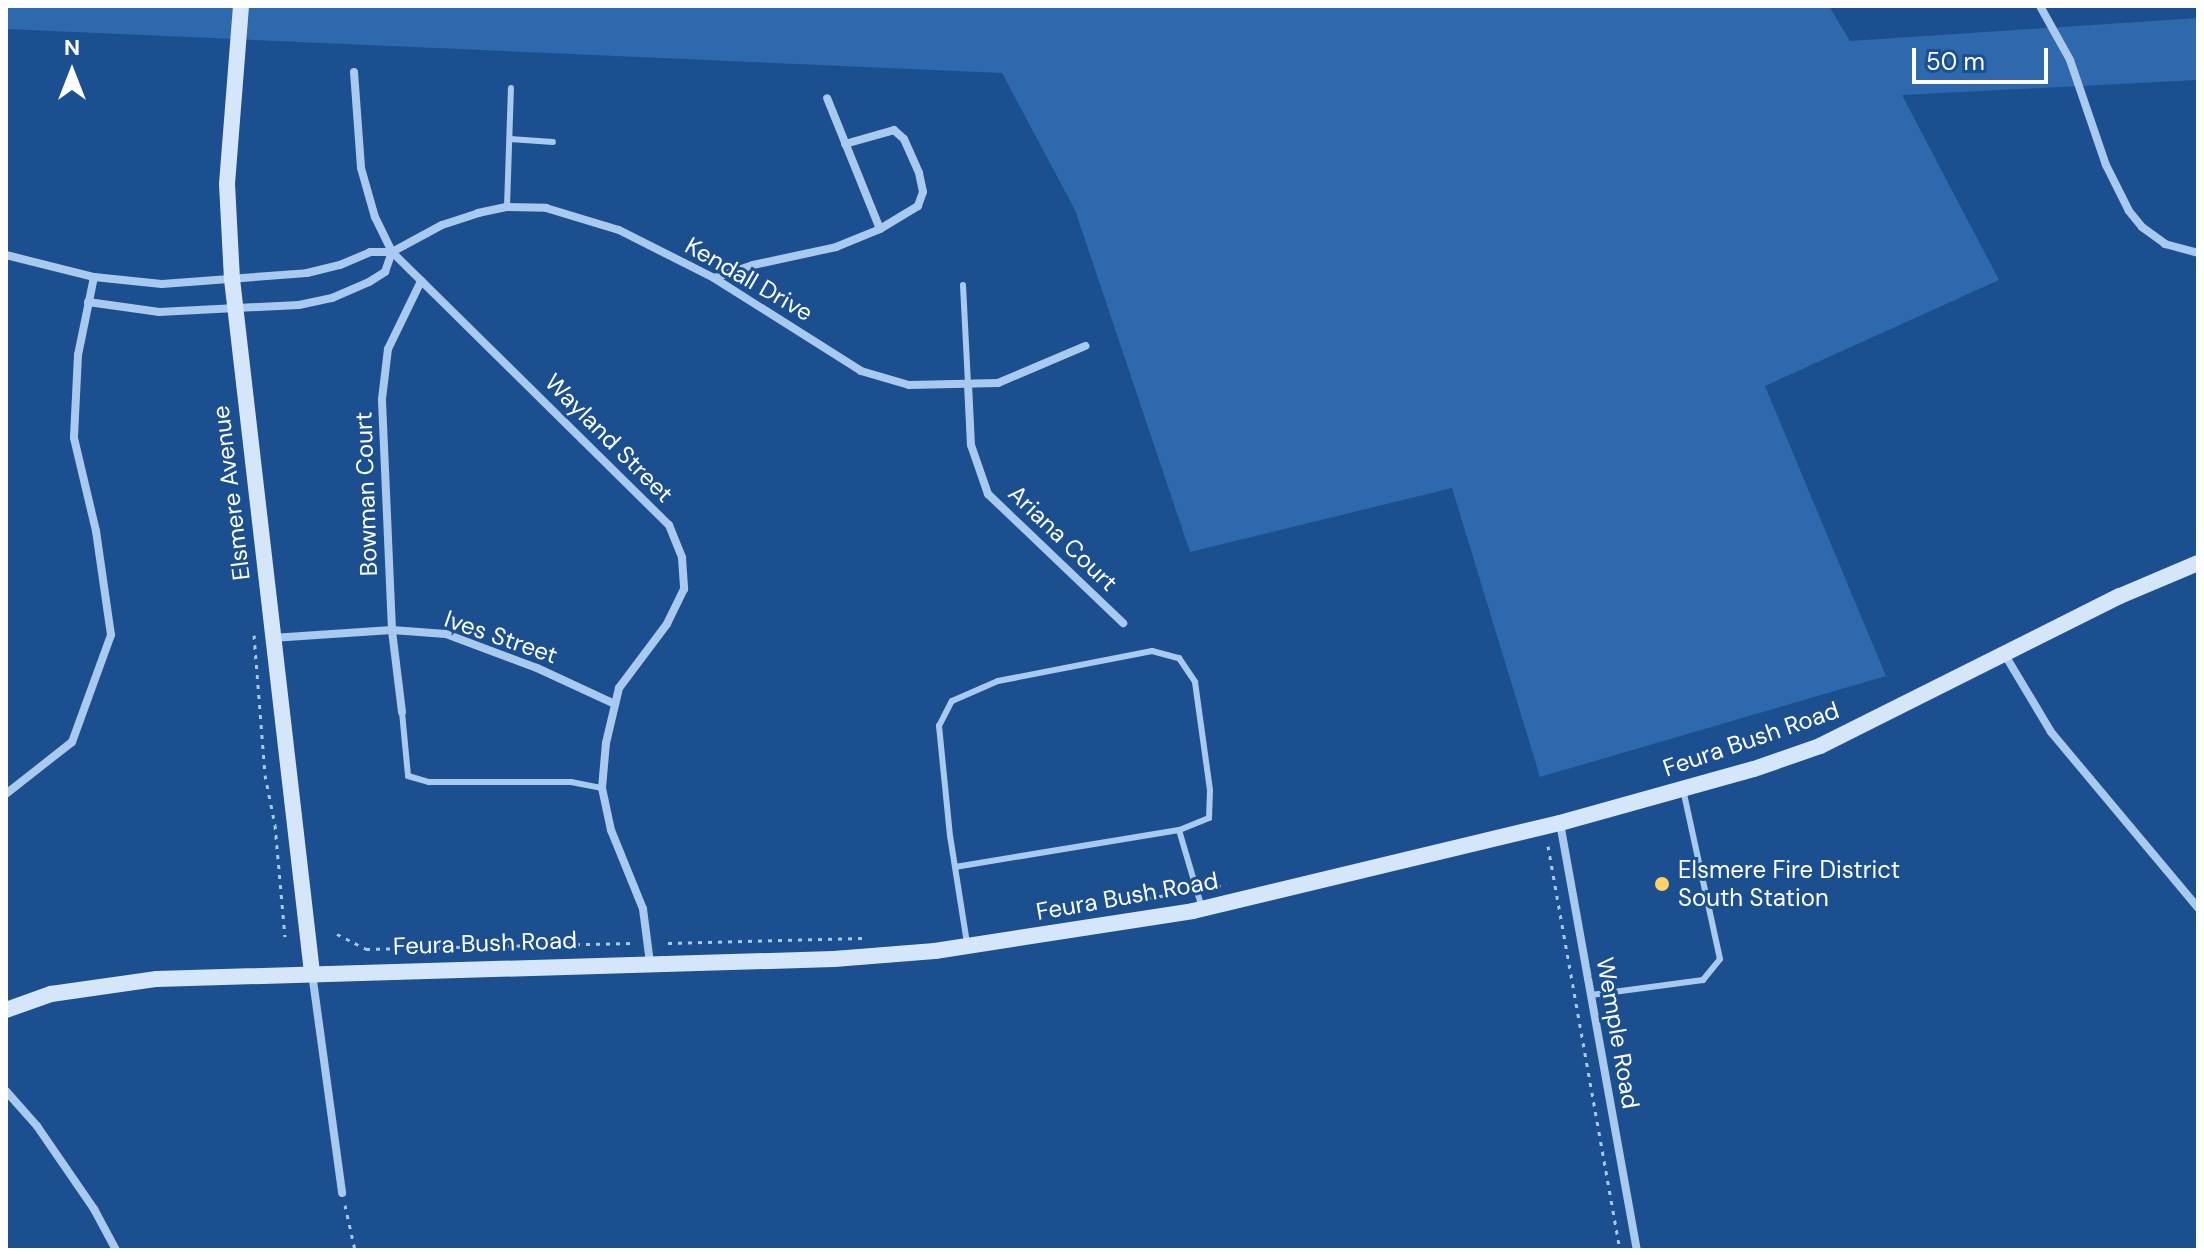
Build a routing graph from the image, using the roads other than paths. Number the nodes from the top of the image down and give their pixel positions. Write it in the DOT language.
graph roads {
  1 [pos="241,6"];
  2 [pos="2040,6"];
  3 [pos="354,72"];
  4 [pos="511,88"];
  5 [pos="827,98"];
  6 [pos="510,139"];
  7 [pos="553,142"];
  8 [pos="845,144"];
  9 [pos="507,207"];
  10 [pos="880,229"];
  11 [pos="392,252"];
  12 [pos="2198,253"];
  13 [pos="6,255"];
  14 [pos="94,277"];
  15 [pos="714,278"];
  16 [pos="232,279"];
  17 [pos="421,281"];
  18 [pos="963,285"];
  19 [pos="88,302"];
  20 [pos="235,309"];
  21 [pos="1085,346"];
  22 [pos="968,384"];
  23 [pos="2198,563"];
  24 [pos="1123,623"];
  25 [pos="392,630"];
  26 [pos="272,638"];
  27 [pos="2005,655"];
  28 [pos="615,704"];
  29 [pos="402,712"];
  30 [pos="602,788"];
  31 [pos="1683,789"];
  32 [pos="6,794"];
  33 [pos="1560,823"];
  34 [pos="1179,830"];
  35 [pos="955,867"];
  36 [pos="2198,908"];
  37 [pos="1202,909"];
  38 [pos="967,946"];
  39 [pos="650,963"];
  40 [pos="312,973"];
  41 [pos="1591,995"];
  42 [pos="6,1010"];
  43 [pos="6,1091"];
  44 [pos="342,1193"];
  45 [pos="116,1250"];
  46 [pos="1637,1250"];
  1 -- 16 [label="main road, Elsmere Avenue"];
  2 -- 12 [label="street"];
  3 -- 11 [label="street, Wayland Street"];
  4 -- 6 [label="lane"];
  5 -- 8 [label="street"];
  6 -- 7 [label="lane"];
  6 -- 9 [label="lane"];
  8 -- 10 [label="street"];
  8 -- 10 [label="street"];
  9 -- 11 [label="street, Kendall Drive"];
  9 -- 15 [label="street, Kendall Drive"];
  10 -- 15 [label="street"];
  11 -- 16 [label="street, Kendall Drive"];
  11 -- 17 [label="street, Wayland Street"];
  11 -- 20 [label="street, Kendall Drive"];
  13 -- 14 [label="street, Kendall Drive"];
  14 -- 16 [label="street, Kendall Drive"];
  14 -- 19 [label="street"];
  15 -- 22 [label="street, Kendall Drive"];
  16 -- 20 [label="main road, Elsmere Avenue"];
  17 -- 25 [label="street, Bowman Court"];
  17 -- 28 [label="street, Wayland Street"];
  18 -- 22 [label="lane"];
  19 -- 20 [label="street, Kendall Drive"];
  19 -- 32 [label="street"];
  20 -- 26 [label="main road, Elsmere Avenue"];
  21 -- 22 [label="street, Kendall Drive"];
  22 -- 24 [label="street, Ariana Court"];
  23 -- 27 [label="main road, Feura Bush Road"];
  25 -- 26 [label="street, Ives Street"];
  25 -- 28 [label="street, Ives Street"];
  25 -- 29 [label="street, Bowman Court"];
  26 -- 40 [label="main road, Elsmere Avenue"];
  27 -- 31 [label="main road, Feura Bush Road"];
  27 -- 36 [label="street"];
  28 -- 30 [label="street, Wayland Street"];
  29 -- 30 [label="lane"];
  30 -- 39 [label="street, Wayland Street"];
  31 -- 33 [label="main road, Feura Bush Road"];
  31 -- 41 [label="lane"];
  33 -- 37 [label="main road, Feura Bush Road"];
  33 -- 41 [label="street, Wemple Road"];
  34 -- 35 [label="lane"];
  34 -- 35 [label="lane"];
  34 -- 37 [label="lane"];
  35 -- 38 [label="lane"];
  37 -- 38 [label="main road, Feura Bush Road"];
  38 -- 39 [label="main road, Feura Bush Road"];
  39 -- 40 [label="main road, Feura Bush Road"];
  40 -- 42 [label="main road, Feura Bush Road"];
  40 -- 44 [label="street"];
  41 -- 46 [label="street, Wemple Road"];
  43 -- 45 [label="street"];
}
